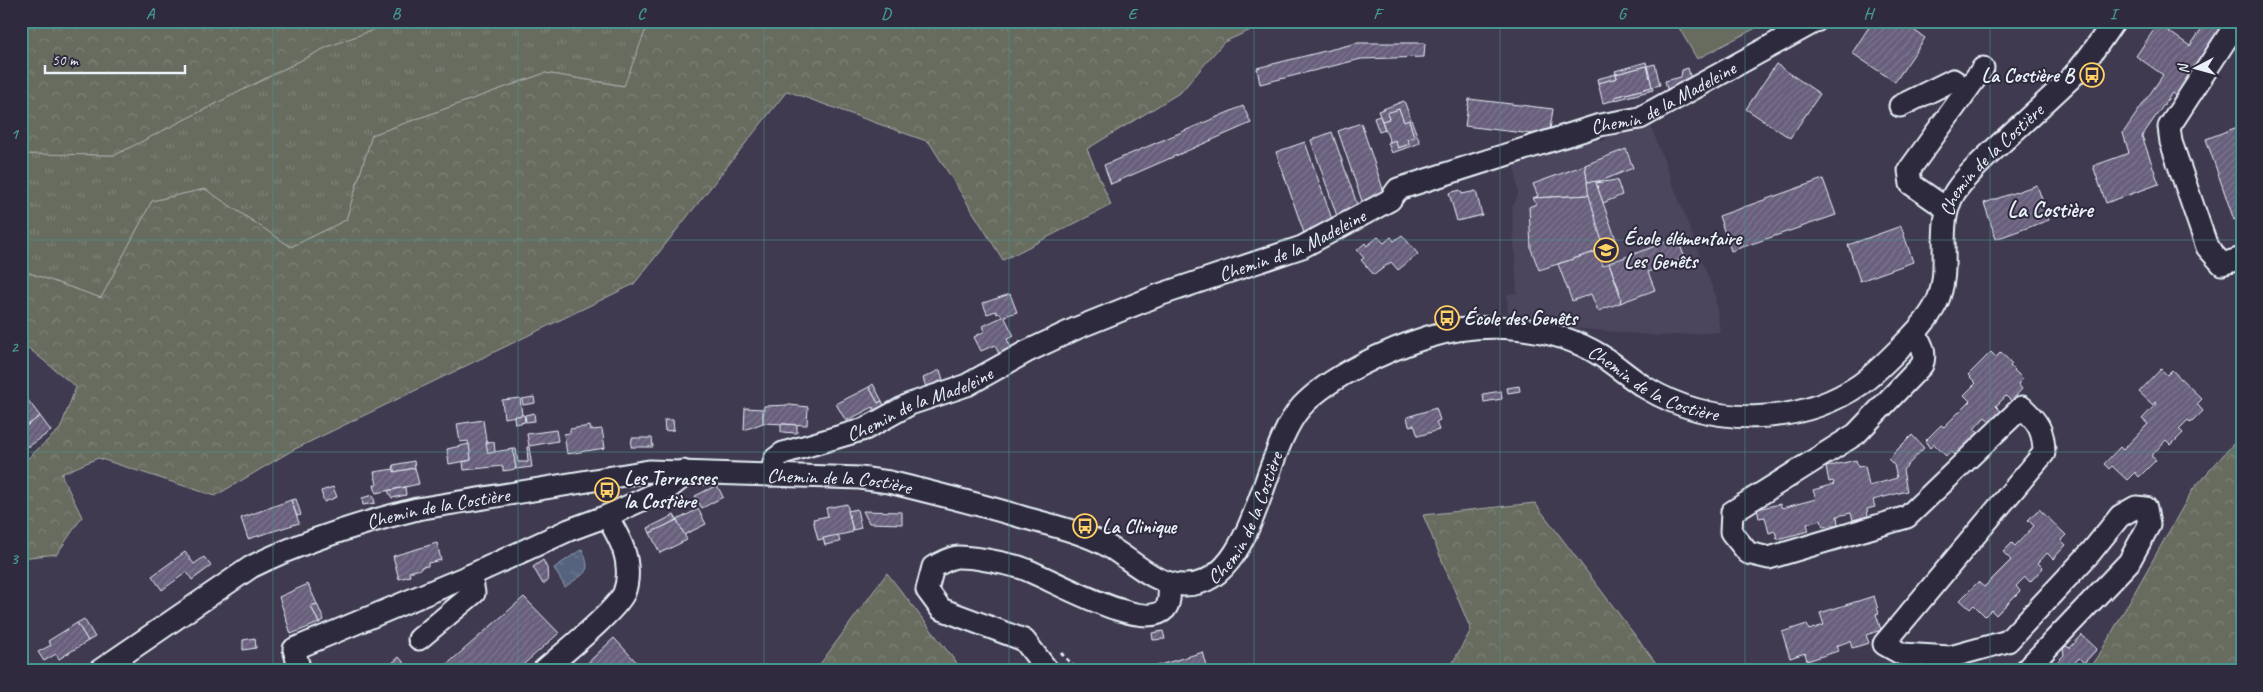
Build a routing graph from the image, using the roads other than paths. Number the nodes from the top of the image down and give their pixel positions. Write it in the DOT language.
graph roads {
  1 [pos="1816,21"];
  2 [pos="2114,21"];
  3 [pos="2238,21"];
  4 [pos="1983,68"];
  5 [pos="1967,90"];
  6 [pos="1900,106"];
  7 [pos="1947,209"];
  8 [pos="2242,258"];
  9 [pos="1915,332"];
  10 [pos="683,471"];
  11 [pos="771,474"];
  12 [pos="607,516"];
  13 [pos="471,575"];
  14 [pos="1169,583"];
  15 [pos="419,639"];
  16 [pos="99,671"];
  17 [pos="300,671"];
  18 [pos="543,671"];
  19 [pos="1048,671"];
  20 [pos="2025,671"];
  1 -- 11 [label="street, Chemin de la Madeleine"];
  2 -- 7 [label="street, Chemin de la Costière"];
  3 -- 8 [label="street"];
  4 -- 5 [label="street"];
  5 -- 6 [label="street"];
  5 -- 7 [label="street"];
  7 -- 9 [label="street, Chemin de la Costière"];
  9 -- 14 [label="street, Chemin de la Costière"];
  9 -- 20 [label="street"];
  10 -- 11 [label="street, Chemin de la Costière"];
  10 -- 12 [label="street"];
  10 -- 16 [label="street, Chemin de la Costière"];
  11 -- 14 [label="street, Chemin de la Costière"];
  12 -- 13 [label="street"];
  12 -- 18 [label="street"];
  13 -- 15 [label="street"];
  13 -- 17 [label="street"];
  14 -- 19 [label="street"];
}
